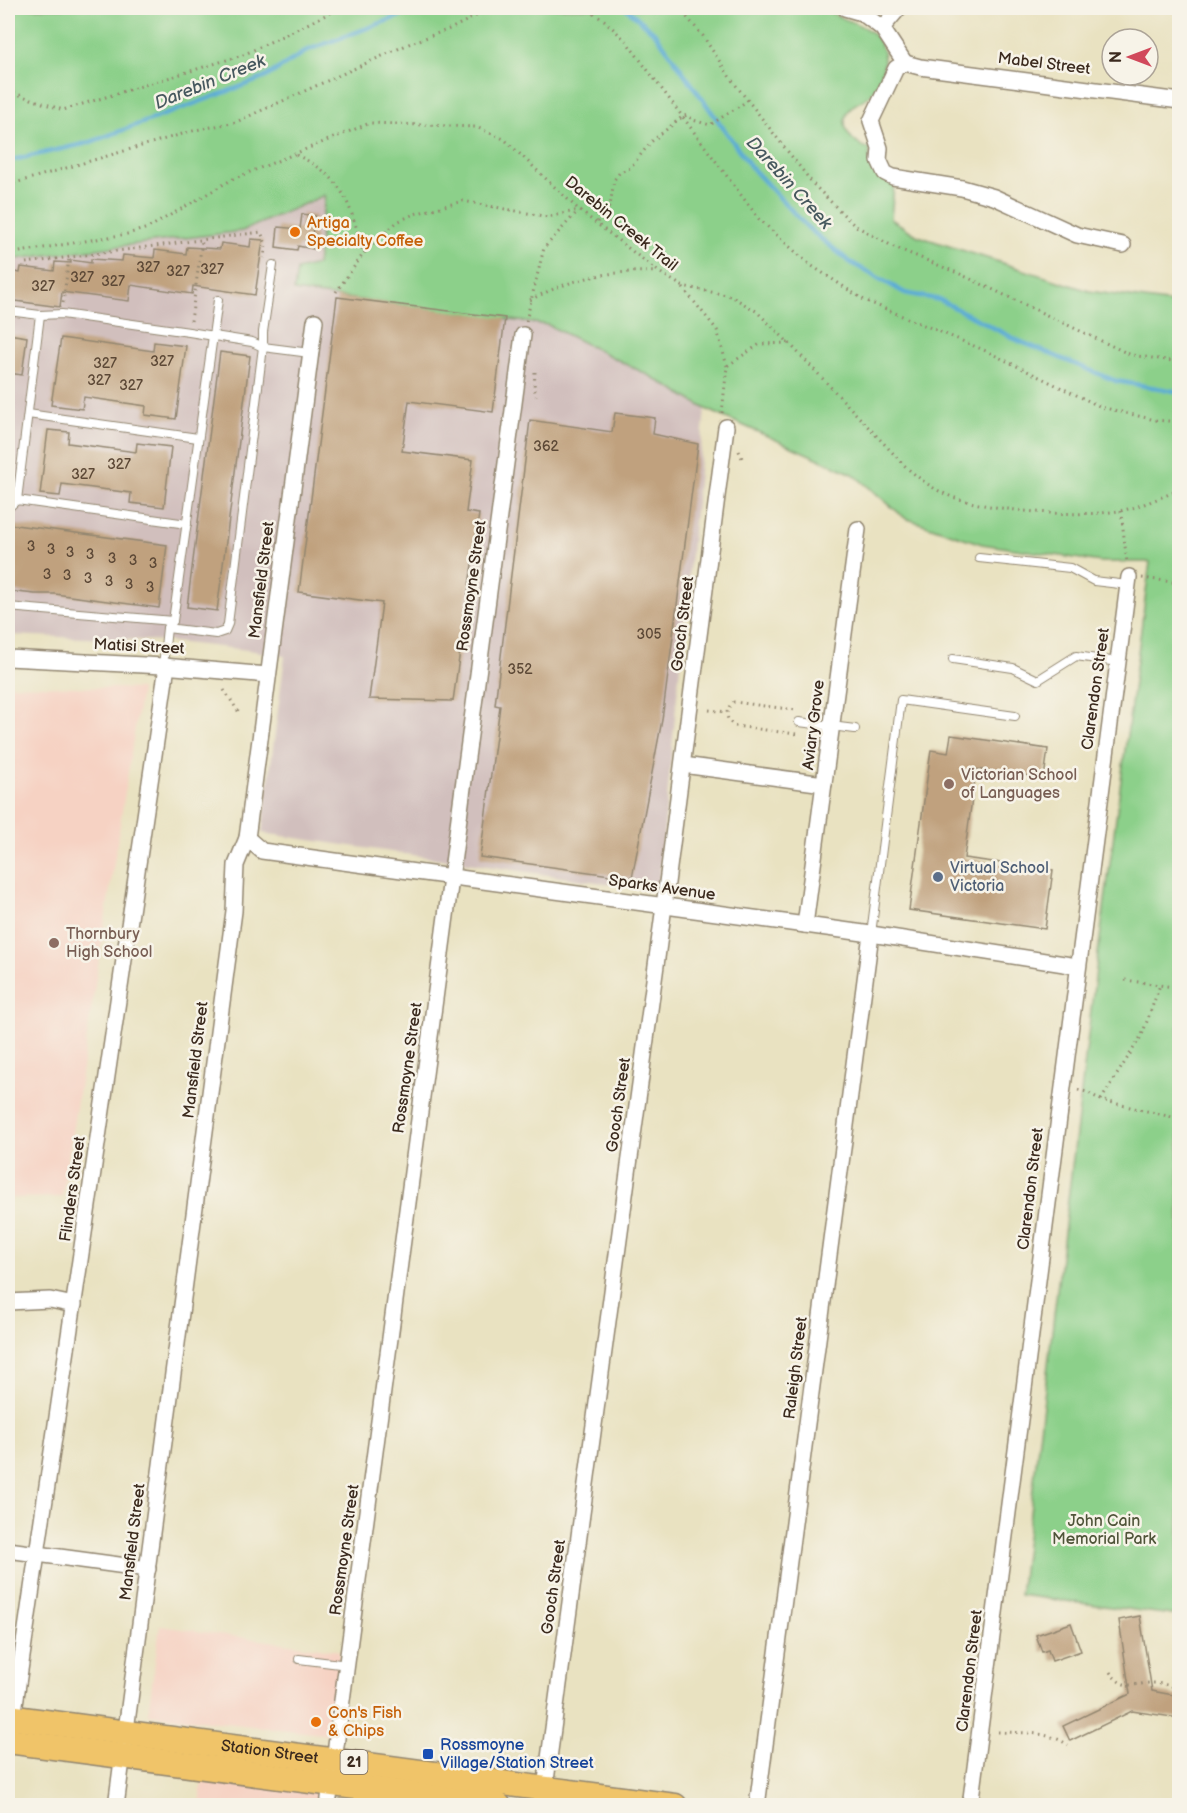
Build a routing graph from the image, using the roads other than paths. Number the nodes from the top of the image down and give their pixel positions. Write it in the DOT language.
graph roads {
  1 [pos="845,8"];
  2 [pos="899,8"];
  3 [pos="882,28"];
  4 [pos="905,63"];
  5 [pos="1179,101"];
  6 [pos="1123,245"];
  7 [pos="273,265"];
  8 [pos="218,300"];
  9 [pos="8,311"];
  10 [pos="40,315"];
  11 [pos="315,321"];
  12 [pos="523,335"];
  13 [pos="212,336"];
  14 [pos="263,347"];
  15 [pos="310,353"];
  16 [pos="28,414"];
  17 [pos="726,427"];
  18 [pos="198,438"];
  19 [pos="17,500"];
  20 [pos="8,508"];
  21 [pos="187,524"];
  22 [pos="858,529"];
  23 [pos="979,558"];
  24 [pos="1128,580"];
  25 [pos="8,607"];
  26 [pos="170,624"];
  27 [pos="8,658"];
  28 [pos="953,659"];
  29 [pos="1118,662"];
  30 [pos="165,666"];
  31 [pos="268,675"];
  32 [pos="1016,716"];
  33 [pos="799,722"];
  34 [pos="831,726"];
  35 [pos="855,729"];
  36 [pos="683,765"];
  37 [pos="824,784"];
  38 [pos="247,838"];
  39 [pos="452,878"];
  40 [pos="664,906"];
  41 [pos="805,925"];
  42 [pos="871,934"];
  43 [pos="1077,966"];
  44 [pos="8,1302"];
  45 [pos="74,1305"];
  46 [pos="8,1550"];
  47 [pos="37,1554"];
  48 [pos="148,1569"];
  49 [pos="299,1659"];
  50 [pos="348,1665"];
  51 [pos="9,1725"];
  52 [pos="126,1732"];
  53 [pos="123,1756"];
  54 [pos="335,1759"];
  55 [pos="544,1788"];
  56 [pos="330,1794"];
  57 [pos="116,1806"];
  58 [pos="499,1806"];
  59 [pos="675,1806"];
  60 [pos="757,1806"];
  61 [pos="970,1806"];
  1 -- 3 [label="street"];
  2 -- 3 [label="street"];
  3 -- 4 [label="street"];
  4 -- 5 [label="street, Mabel Street"];
  4 -- 6 [label="street"];
  7 -- 14 [label="lane"];
  8 -- 13 [label="lane"];
  9 -- 10 [label="lane"];
  10 -- 13 [label="lane"];
  10 -- 16 [label="lane"];
  11 -- 15 [label="street, Mansfield Street"];
  12 -- 39 [label="street, Rossmoyne Street"];
  13 -- 14 [label="lane"];
  13 -- 18 [label="lane"];
  14 -- 15 [label="lane"];
  14 -- 26 [label="lane"];
  15 -- 31 [label="street, Mansfield Street"];
  16 -- 18 [label="lane"];
  16 -- 19 [label="lane"];
  17 -- 36 [label="street, Gooch Street"];
  18 -- 21 [label="lane"];
  19 -- 20 [label="lane"];
  19 -- 21 [label="lane"];
  21 -- 26 [label="lane"];
  22 -- 34 [label="street, Aviary Grove"];
  23 -- 24 [label="lane"];
  24 -- 29 [label="street, Clarendon Street"];
  25 -- 26 [label="lane"];
  26 -- 30 [label="lane"];
  27 -- 30 [label="street, Matisi Street"];
  28 -- 29 [label="lane"];
  29 -- 43 [label="street, Clarendon Street"];
  30 -- 31 [label="street, Matisi Street"];
  30 -- 45 [label="street, Flinders Street"];
  31 -- 38 [label="street, Mansfield Street"];
  32 -- 42 [label="lane"];
  33 -- 34 [label="lane"];
  34 -- 35 [label="lane"];
  34 -- 37 [label="street, Aviary Grove"];
  36 -- 37 [label="street"];
  36 -- 40 [label="street, Gooch Street"];
  37 -- 41 [label="street, Aviary Grove"];
  38 -- 39 [label="street, Sparks Avenue"];
  38 -- 48 [label="street, Mansfield Street"];
  39 -- 40 [label="street, Sparks Avenue"];
  39 -- 50 [label="street, Rossmoyne Street"];
  40 -- 41 [label="street, Sparks Avenue"];
  40 -- 55 [label="street, Gooch Street"];
  41 -- 42 [label="street, Sparks Avenue"];
  42 -- 43 [label="street, Sparks Avenue"];
  42 -- 60 [label="street, Raleigh Street"];
  43 -- 61 [label="street, Clarendon Street"];
  44 -- 45 [label="street"];
  45 -- 47 [label="street, Flinders Street"];
  46 -- 47 [label="street"];
  47 -- 48 [label="street"];
  47 -- 51 [label="street, Flinders Street"];
  48 -- 52 [label="street, Mansfield Street"];
  49 -- 50 [label="lane"];
  50 -- 54 [label="street, Rossmoyne Street"];
  51 -- 52 [label="main road, Station Street / 21"];
  51 -- 53 [label="main road, Station Street / 21"];
  52 -- 53 [label="street, Mansfield Street"];
  52 -- 54 [label="main road, Station Street / 21"];
  53 -- 56 [label="main road, Station Street / 21"];
  53 -- 57 [label="street, Mansfield Street"];
  54 -- 55 [label="main road, Station Street / 21"];
  54 -- 56 [label="street, Rossmoyne Street"];
  55 -- 59 [label="main road, Station Street / 21"];
  56 -- 58 [label="main road, Station Street / 21"];
}
